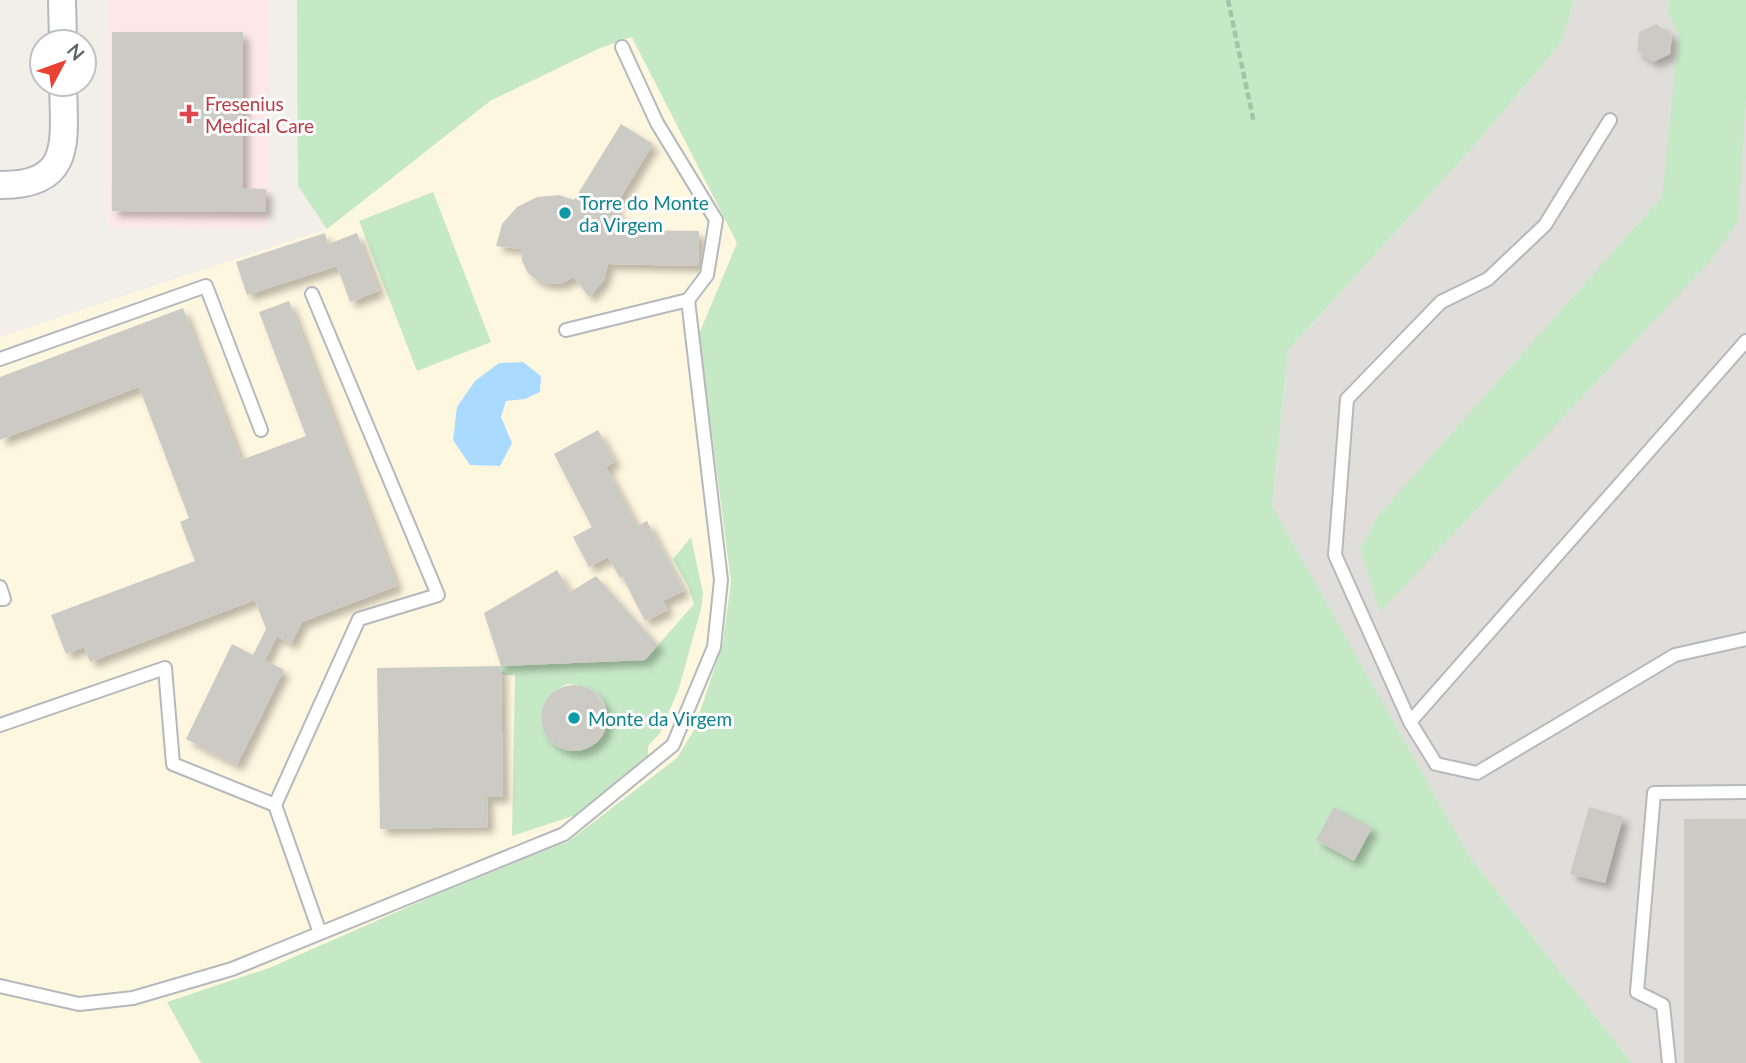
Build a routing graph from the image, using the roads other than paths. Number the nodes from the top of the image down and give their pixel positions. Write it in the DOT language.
graph roads {
  1 [pos="62,0"];
  2 [pos="63,28"];
  3 [pos="622,47"];
  4 [pos="63,98"];
  5 [pos="1610,120"];
  6 [pos="0,185"];
  7 [pos="312,295"];
  8 [pos="688,300"];
  9 [pos="566,330"];
  10 [pos="1746,341"];
  11 [pos="0,359"];
  12 [pos="261,430"];
  13 [pos="0,587"];
  14 [pos="0,599"];
  15 [pos="1746,639"];
  16 [pos="1410,722"];
  17 [pos="0,725"];
  18 [pos="1746,792"];
  19 [pos="275,805"];
  20 [pos="320,933"];
  21 [pos="0,986"];
  22 [pos="1669,1063"];
  1 -- 2 [label="street"];
  3 -- 8 [label="lane"];
  4 -- 6 [label="street"];
  5 -- 16 [label="lane"];
  7 -- 19 [label="lane"];
  8 -- 9 [label="lane"];
  8 -- 20 [label="lane"];
  10 -- 16 [label="lane"];
  11 -- 12 [label="lane"];
  13 -- 14 [label="lane"];
  15 -- 16 [label="lane"];
  17 -- 19 [label="lane"];
  18 -- 22 [label="lane"];
  19 -- 20 [label="lane"];
  20 -- 21 [label="lane"];
}
